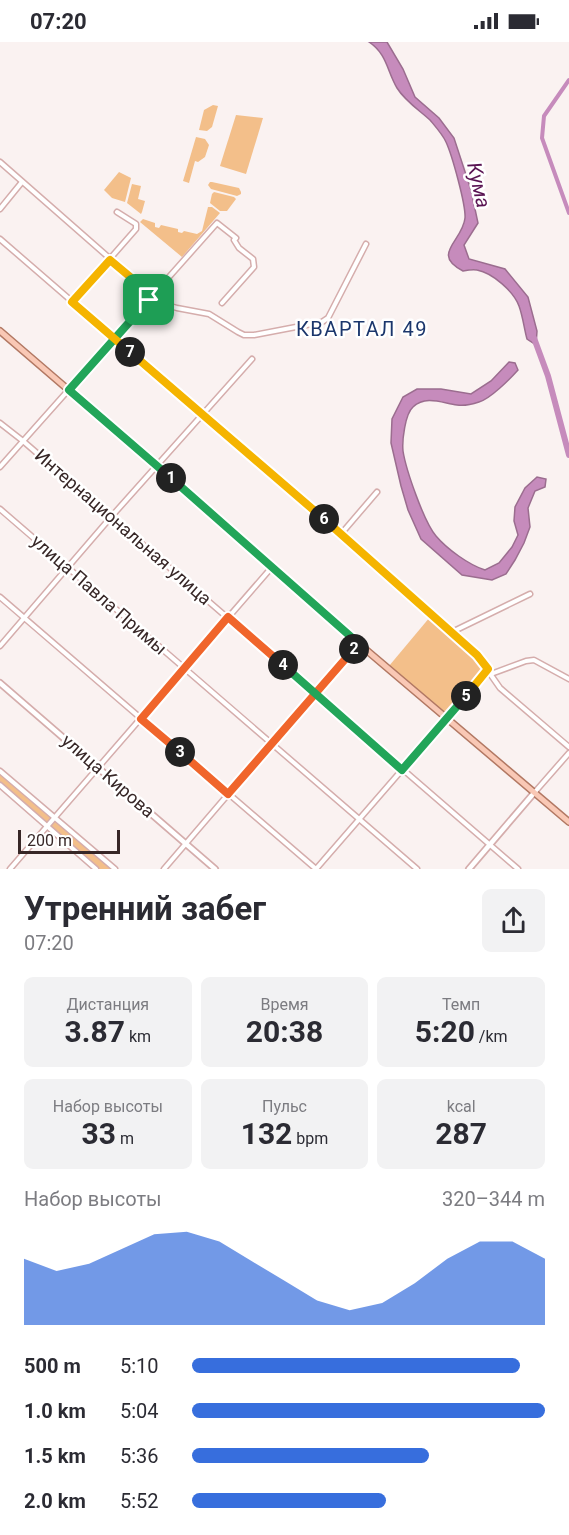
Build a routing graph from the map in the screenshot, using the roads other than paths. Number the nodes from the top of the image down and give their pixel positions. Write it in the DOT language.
graph roads {
  1 [pos="0,162"];
  2 [pos="22,182"];
  3 [pos="0,209"];
  4 [pos="117,212"];
  5 [pos="0,239"];
  6 [pos="366,244"];
  7 [pos="110,260"];
  8 [pos="149,300"];
  9 [pos="72,302"];
  10 [pos="222,303"];
  11 [pos="0,331"];
  12 [pos="114,338"];
  13 [pos="252,359"];
  14 [pos="69,390"];
  15 [pos="202,414"];
  16 [pos="0,423"];
  17 [pos="22,441"];
  18 [pos="157,466"];
  19 [pos="0,467"];
  20 [pos="377,492"];
  21 [pos="0,509"];
  22 [pos="111,517"];
  23 [pos="341,534"];
  24 [pos="273,567"];
  25 [pos="68,568"];
  26 [pos="530,594"];
  27 [pos="0,597"];
  28 [pos="228,617"];
  29 [pos="24,618"];
  30 [pos="452,632"];
  31 [pos="358,643"];
  32 [pos="0,646"];
  33 [pos="184,668"];
  34 [pos="488,669"];
  35 [pos="491,674"];
  36 [pos="569,679"];
  37 [pos="0,683"];
  38 [pos="316,693"];
  39 [pos="447,718"];
  40 [pos="141,719"];
  41 [pos="272,744"];
  42 [pos="569,747"];
  43 [pos="569,753"];
  44 [pos="98,767"];
  45 [pos="402,770"];
  46 [pos="0,771"];
  47 [pos="0,785"];
  48 [pos="534,793"];
  49 [pos="228,794"];
  50 [pos="54,818"];
  51 [pos="359,819"];
  52 [pos="569,822"];
  53 [pos="47,826"];
  54 [pos="185,844"];
  55 [pos="490,845"];
  56 [pos="10,869"];
  57 [pos="96,869"];
  58 [pos="115,869"];
  59 [pos="164,869"];
  60 [pos="215,869"];
  61 [pos="316,869"];
  62 [pos="417,869"];
  63 [pos="469,869"];
  64 [pos="518,869"];
  1 -- 2 [label="street"];
  2 -- 3 [label="street"];
  2 -- 7 [label="street"];
  4 -- 7 [label="street"];
  5 -- 9 [label="street"];
  6 -- 8 [label="street"];
  7 -- 8 [label="street"];
  7 -- 9 [label="street"];
  8 -- 10 [label="street"];
  8 -- 12 [label="street"];
  9 -- 12 [label="street"];
  11 -- 14 [label="main road"];
  12 -- 14 [label="street"];
  12 -- 15 [label="street"];
  13 -- 15 [label="street"];
  14 -- 17 [label="street"];
  14 -- 18 [label="main road"];
  15 -- 18 [label="street"];
  15 -- 23 [label="street"];
  16 -- 17 [label="street, Интернациональная улица"];
  17 -- 19 [label="street"];
  17 -- 22 [label="street, Интернациональная улица"];
  18 -- 22 [label="street"];
  18 -- 24 [label="main road"];
  20 -- 23 [label="street"];
  21 -- 25 [label="street, улица Павла Примы"];
  22 -- 25 [label="street"];
  22 -- 28 [label="street, Интернациональная улица"];
  23 -- 30 [label="street"];
  24 -- 28 [label="street"];
  24 -- 31 [label="main road"];
  25 -- 29 [label="street"];
  25 -- 33 [label="street, улица Павла Примы"];
  26 -- 30 [label="street"];
  27 -- 29 [label="street"];
  28 -- 33 [label="street"];
  28 -- 38 [label="street, Интернациональная улица"];
  29 -- 32 [label="street"];
  29 -- 40 [label="street"];
  30 -- 34 [label="street"];
  31 -- 38 [label="street"];
  31 -- 39 [label="main road"];
  33 -- 40 [label="street"];
  33 -- 41 [label="street, улица Павла Примы"];
  34 -- 35 [label="street"];
  34 -- 39 [label="street"];
  35 -- 36 [label="street"];
  35 -- 42 [label="street"];
  37 -- 44 [label="street, улица Кирова"];
  38 -- 41 [label="street"];
  38 -- 45 [label="street, Интернациональная улица"];
  39 -- 45 [label="street"];
  39 -- 48 [label="main road"];
  40 -- 44 [label="street"];
  40 -- 49 [label="street"];
  41 -- 49 [label="street"];
  41 -- 51 [label="street, улица Павла Примы"];
  43 -- 48 [label="street"];
  44 -- 50 [label="street"];
  44 -- 54 [label="street, улица Кирова"];
  45 -- 51 [label="street"];
  45 -- 55 [label="street, Интернациональная улица"];
  46 -- 50 [label="street"];
  47 -- 53 [label="street"];
  48 -- 52 [label="main road"];
  48 -- 55 [label="street"];
  49 -- 54 [label="street"];
  49 -- 61 [label="street"];
  50 -- 53 [label="street"];
  50 -- 58 [label="street"];
  51 -- 61 [label="street"];
  51 -- 62 [label="street, улица Павла Примы"];
  53 -- 56 [label="street"];
  53 -- 57 [label="street"];
  54 -- 59 [label="street"];
  54 -- 60 [label="street, улица Кирова"];
  55 -- 63 [label="street"];
  55 -- 64 [label="street, Интернациональная улица"];
}
